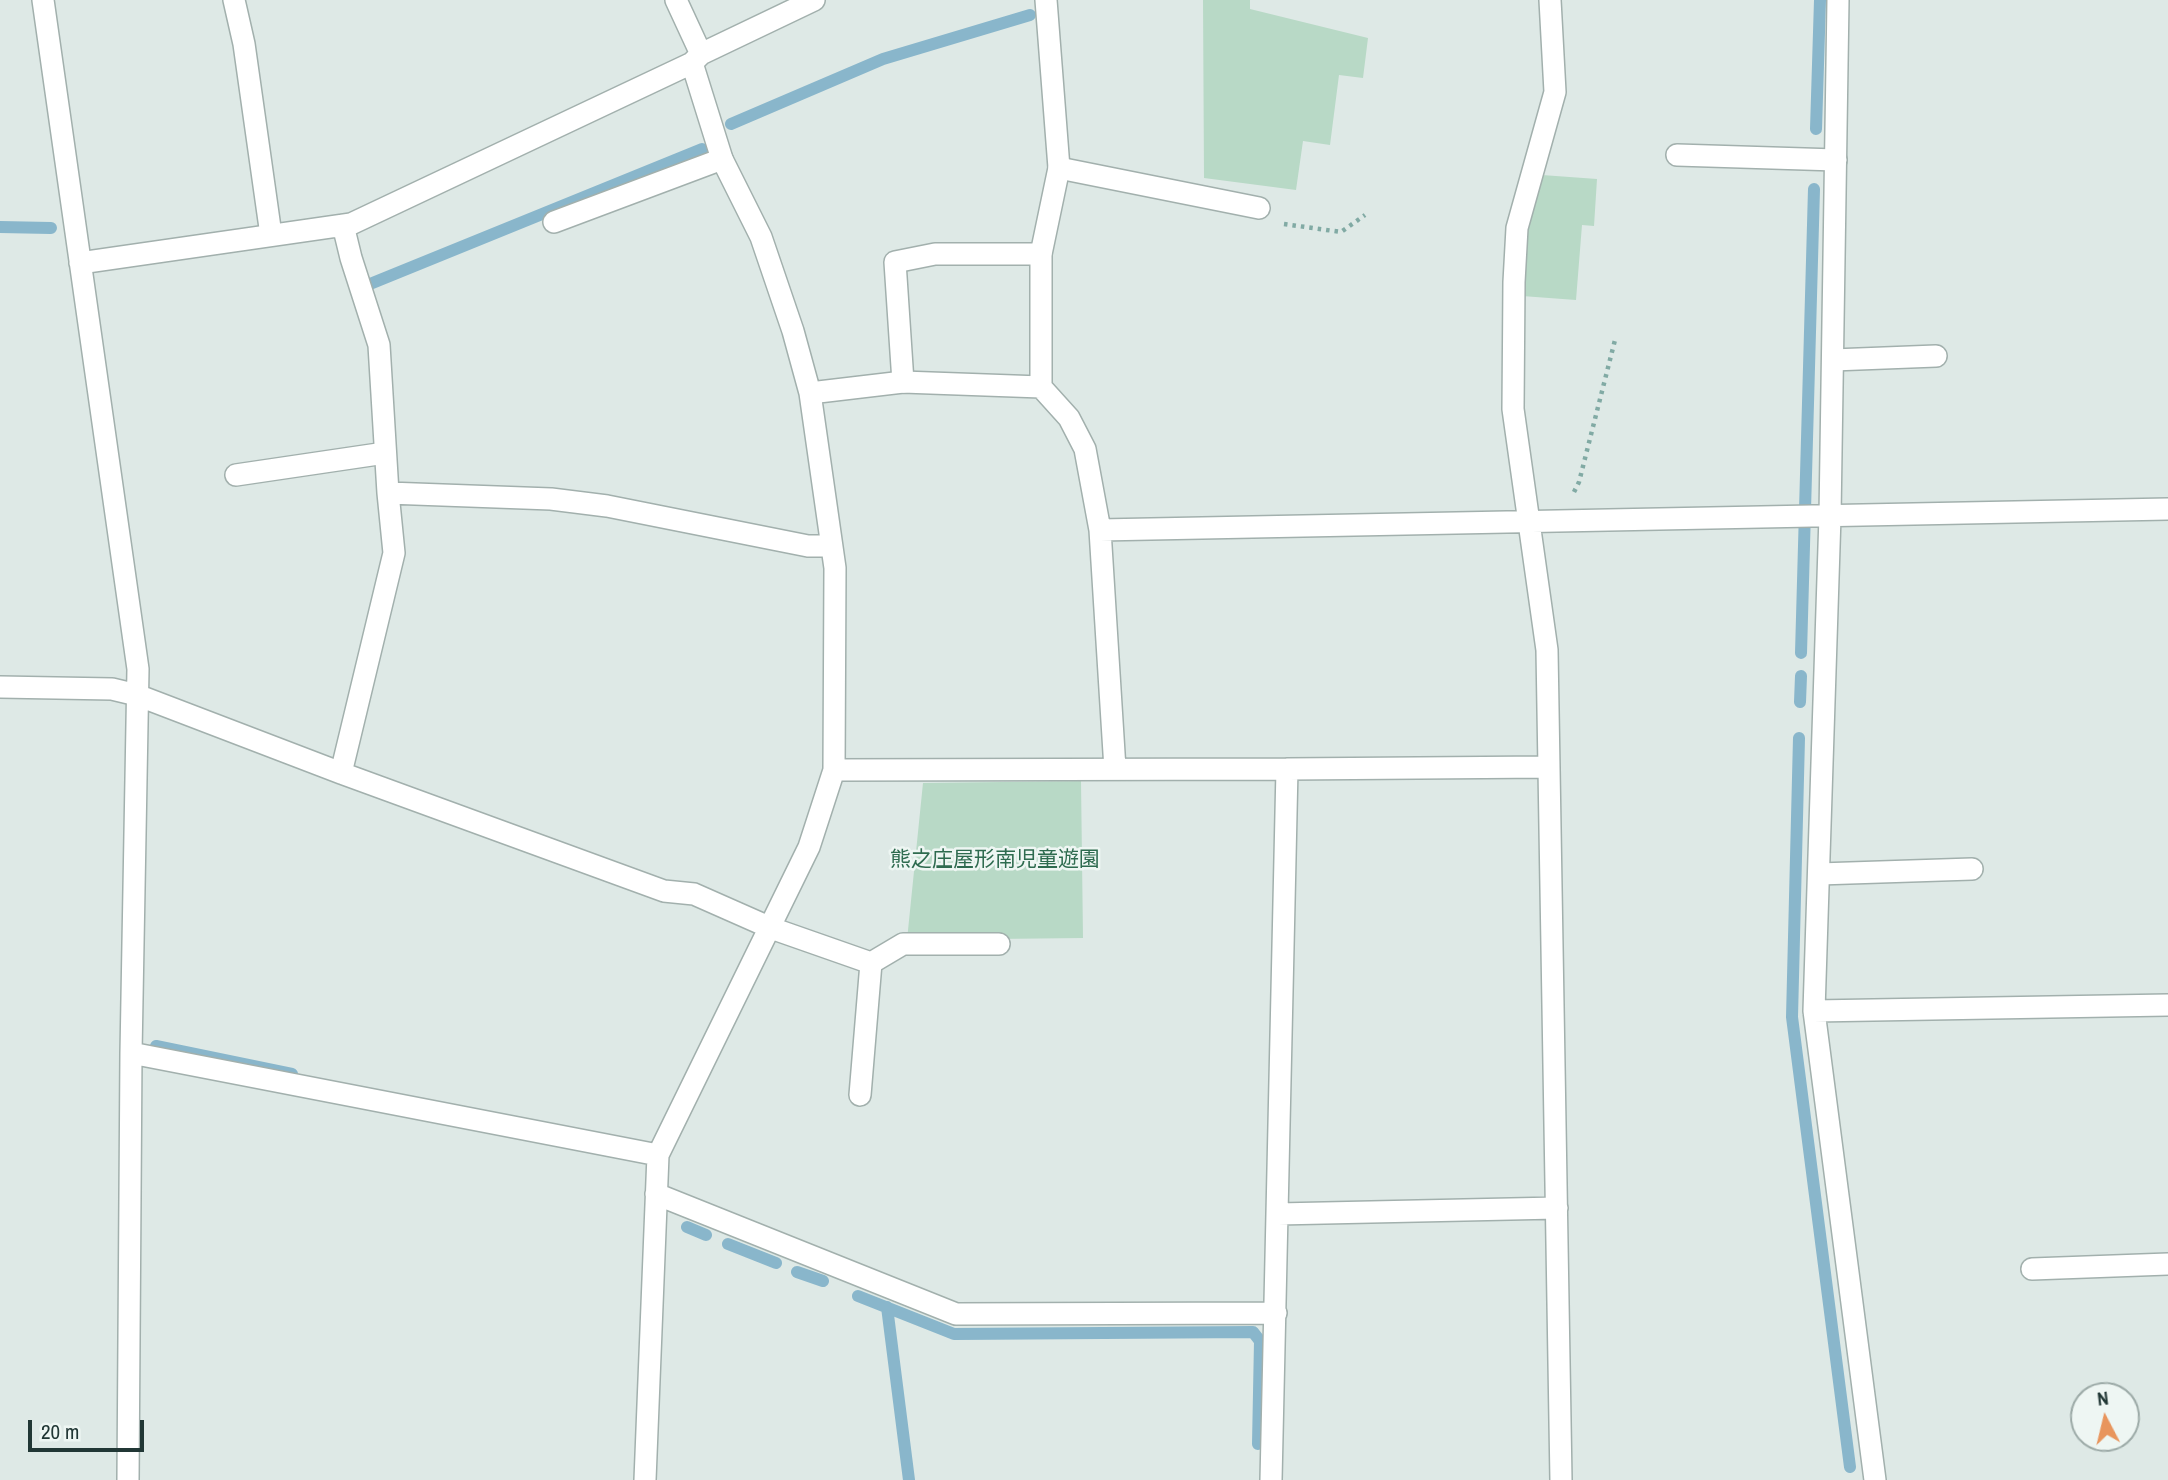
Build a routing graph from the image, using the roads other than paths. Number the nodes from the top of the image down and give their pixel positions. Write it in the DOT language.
graph roads {
  1 [pos="43,0"];
  2 [pos="234,0"];
  3 [pos="676,0"];
  4 [pos="814,0"];
  5 [pos="1045,0"];
  6 [pos="1550,0"];
  7 [pos="1838,0"];
  8 [pos="697,58"];
  9 [pos="1677,155"];
  10 [pos="722,159"];
  11 [pos="1836,160"];
  12 [pos="1059,168"];
  13 [pos="1259,208"];
  14 [pos="554,222"];
  15 [pos="343,225"];
  16 [pos="271,235"];
  17 [pos="1041,254"];
  18 [pos="80,263"];
  19 [pos="1936,356"];
  20 [pos="1833,360"];
  21 [pos="903,382"];
  22 [pos="1041,387"];
  23 [pos="810,393"];
  24 [pos="384,453"];
  25 [pos="236,475"];
  26 [pos="388,493"];
  27 [pos="2168,509"];
  28 [pos="1824,516"];
  29 [pos="1528,521"];
  30 [pos="1100,530"];
  31 [pos="831,546"];
  32 [pos="0,687"];
  33 [pos="137,695"];
  34 [pos="1549,767"];
  35 [pos="1115,769"];
  36 [pos="1287,769"];
  37 [pos="834,770"];
  38 [pos="341,773"];
  39 [pos="1972,869"];
  40 [pos="1818,874"];
  41 [pos="771,928"];
  42 [pos="999,944"];
  43 [pos="871,963"];
  44 [pos="2168,1005"];
  45 [pos="1814,1011"];
  46 [pos="131,1053"];
  47 [pos="860,1096"];
  48 [pos="658,1155"];
  49 [pos="656,1194"];
  50 [pos="1557,1208"];
  51 [pos="1278,1214"];
  52 [pos="2168,1264"];
  53 [pos="2032,1269"];
  54 [pos="1276,1313"];
  55 [pos="128,1480"];
  56 [pos="645,1480"];
  57 [pos="1271,1480"];
  58 [pos="1561,1480"];
  59 [pos="1875,1480"];
  1 -- 18 [label="street"];
  2 -- 16 [label="street"];
  3 -- 8 [label="street"];
  4 -- 8 [label="street"];
  5 -- 12 [label="street"];
  6 -- 29 [label="street"];
  7 -- 11 [label="street"];
  8 -- 10 [label="street"];
  8 -- 15 [label="street"];
  9 -- 11 [label="street"];
  10 -- 14 [label="street"];
  10 -- 23 [label="street"];
  11 -- 20 [label="street"];
  12 -- 13 [label="street"];
  12 -- 17 [label="street"];
  15 -- 16 [label="street"];
  15 -- 24 [label="street"];
  16 -- 18 [label="street"];
  17 -- 21 [label="street"];
  17 -- 22 [label="street"];
  18 -- 33 [label="street"];
  19 -- 20 [label="street"];
  20 -- 28 [label="street"];
  21 -- 22 [label="street"];
  21 -- 23 [label="street"];
  22 -- 30 [label="street"];
  23 -- 31 [label="street"];
  24 -- 25 [label="street"];
  24 -- 26 [label="street"];
  26 -- 31 [label="street"];
  26 -- 38 [label="street"];
  27 -- 28 [label="street"];
  28 -- 29 [label="street"];
  28 -- 40 [label="street"];
  29 -- 30 [label="street"];
  29 -- 34 [label="street"];
  30 -- 35 [label="street"];
  31 -- 37 [label="street"];
  32 -- 33 [label="street"];
  33 -- 38 [label="street"];
  33 -- 46 [label="street"];
  34 -- 36 [label="street"];
  34 -- 50 [label="street"];
  35 -- 36 [label="street"];
  35 -- 37 [label="street"];
  36 -- 51 [label="street"];
  37 -- 41 [label="street"];
  38 -- 41 [label="street"];
  39 -- 40 [label="street"];
  40 -- 45 [label="street"];
  41 -- 43 [label="street"];
  41 -- 48 [label="street"];
  42 -- 43 [label="street"];
  43 -- 47 [label="street"];
  44 -- 45 [label="street"];
  45 -- 59 [label="street"];
  46 -- 48 [label="street"];
  46 -- 55 [label="street"];
  48 -- 49 [label="street"];
  49 -- 54 [label="street"];
  49 -- 56 [label="street"];
  50 -- 51 [label="street"];
  50 -- 58 [label="street"];
  51 -- 54 [label="street"];
  52 -- 53 [label="street"];
  54 -- 57 [label="street"];
}
